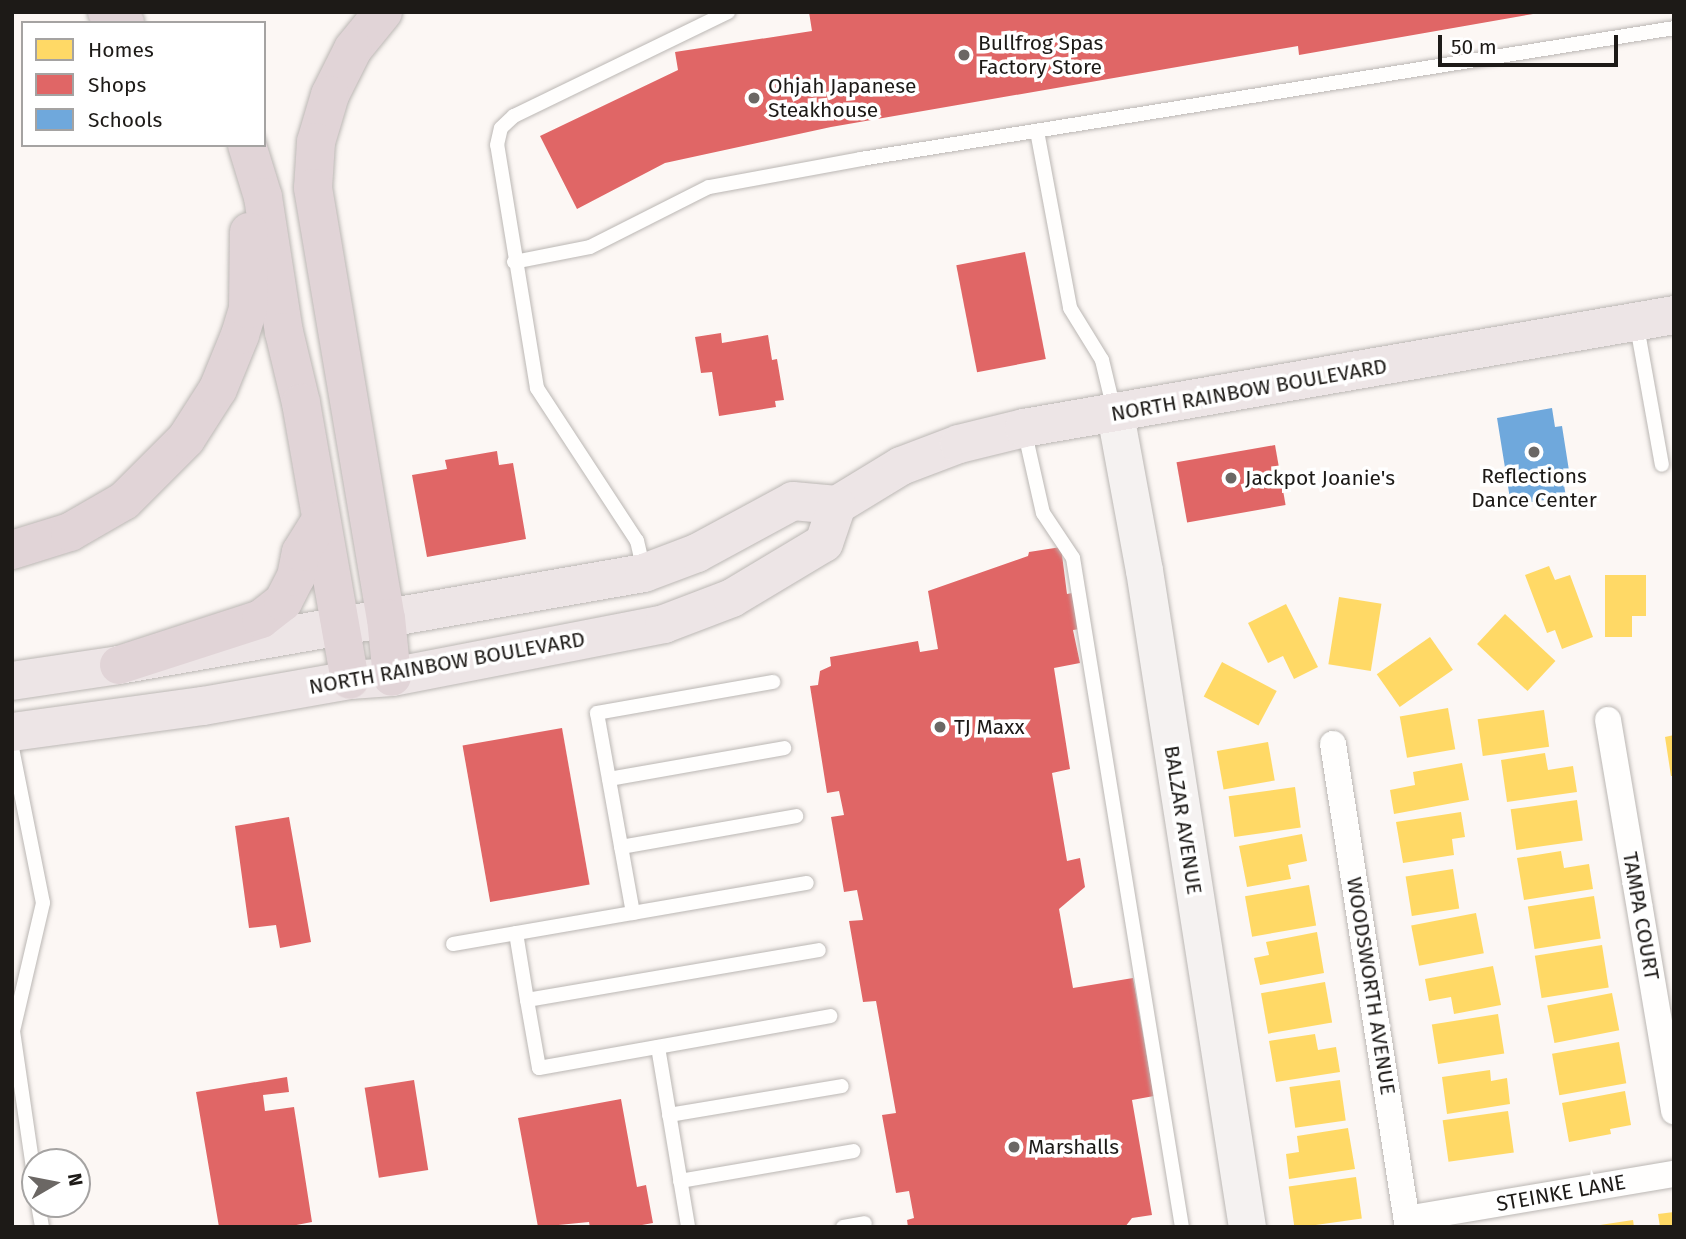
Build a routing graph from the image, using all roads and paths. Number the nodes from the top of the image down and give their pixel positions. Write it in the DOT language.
graph roads {
  1 [pos="383,12"];
  2 [pos="728,12"];
  3 [pos="1674,28"];
  4 [pos="1037,131"];
  5 [pos="227,147"];
  6 [pos="248,147"];
  7 [pos="514,261"];
  8 [pos="1674,315"];
  9 [pos="1636,321"];
  10 [pos="1115,414"];
  11 [pos="1024,428"];
  12 [pos="1661,465"];
  13 [pos="837,505"];
  14 [pos="321,520"];
  15 [pos="12,550"];
  16 [pos="644,573"];
  17 [pos="386,618"];
  18 [pos="342,626"];
  19 [pos="119,665"];
  20 [pos="392,677"];
  21 [pos="350,680"];
  22 [pos="12,681"];
  23 [pos="773,682"];
  24 [pos="1608,720"];
  25 [pos="12,733"];
  26 [pos="1333,744"];
  27 [pos="784,747"];
  28 [pos="12,748"];
  29 [pos="609,779"];
  30 [pos="796,816"];
  31 [pos="19,817"];
  32 [pos="621,847"];
  33 [pos="807,883"];
  34 [pos="633,913"];
  35 [pos="516,933"];
  36 [pos="453,944"];
  37 [pos="819,950"];
  38 [pos="18,986"];
  39 [pos="527,1000"];
  40 [pos="830,1016"];
  41 [pos="13,1037"];
  42 [pos="658,1047"];
  43 [pos="842,1086"];
  44 [pos="1674,1111"];
  45 [pos="669,1115"];
  46 [pos="29,1139"];
  47 [pos="12,1142"];
  48 [pos="30,1148"];
  49 [pos="853,1151"];
  50 [pos="1674,1174"];
  51 [pos="680,1181"];
  52 [pos="865,1223"];
  53 [pos="1407,1223"];
  54 [pos="688,1227"];
  55 [pos="843,1227"];
  56 [pos="1182,1227"];
  57 [pos="1247,1227"];
  1 -- 17 [label="highway"];
  2 -- 7 [label="lane"];
  3 -- 4 [label="lane"];
  4 -- 7 [label="lane"];
  4 -- 10 [label="lane"];
  5 -- 15 [label="highway"];
  6 -- 14 [label="highway"];
  7 -- 16 [label="lane"];
  8 -- 9 [label="main road, NORTH RAINBOW BOULEVARD"];
  9 -- 10 [label="main road, NORTH RAINBOW BOULEVARD"];
  9 -- 12 [label="lane"];
  10 -- 11 [label="main road, NORTH RAINBOW BOULEVARD"];
  10 -- 57 [label="street, BALZAR AVENUE"];
  11 -- 13 [label="main road, NORTH RAINBOW BOULEVARD"];
  11 -- 56 [label="lane"];
  13 -- 16 [label="main road"];
  13 -- 20 [label="main road, NORTH RAINBOW BOULEVARD"];
  14 -- 18 [label="highway"];
  14 -- 19 [label="highway"];
  16 -- 17 [label="main road"];
  17 -- 18 [label="main road"];
  17 -- 20 [label="highway"];
  18 -- 19 [label="main road"];
  18 -- 21 [label="highway"];
  19 -- 22 [label="main road"];
  20 -- 21 [label="main road, NORTH RAINBOW BOULEVARD"];
  21 -- 25 [label="main road, NORTH RAINBOW BOULEVARD"];
  23 -- 29 [label="lane"];
  24 -- 44 [label="street, TAMPA COURT"];
  26 -- 53 [label="street, WOODSWORTH AVENUE"];
  27 -- 29 [label="lane"];
  28 -- 31 [label="lane"];
  29 -- 32 [label="lane"];
  30 -- 32 [label="lane"];
  31 -- 38 [label="lane"];
  32 -- 34 [label="lane"];
  33 -- 34 [label="lane"];
  34 -- 35 [label="lane"];
  35 -- 36 [label="lane"];
  35 -- 39 [label="lane"];
  37 -- 39 [label="lane"];
  38 -- 41 [label="lane"];
  39 -- 42 [label="lane"];
  40 -- 42 [label="lane"];
  41 -- 46 [label="lane"];
  42 -- 45 [label="lane"];
  43 -- 45 [label="lane"];
  45 -- 51 [label="lane"];
  46 -- 47 [label="lane"];
  46 -- 48 [label="lane"];
  49 -- 51 [label="lane"];
  50 -- 53 [label="street, STEINKE LANE"];
  51 -- 54 [label="lane"];
  52 -- 55 [label="lane"];
}
